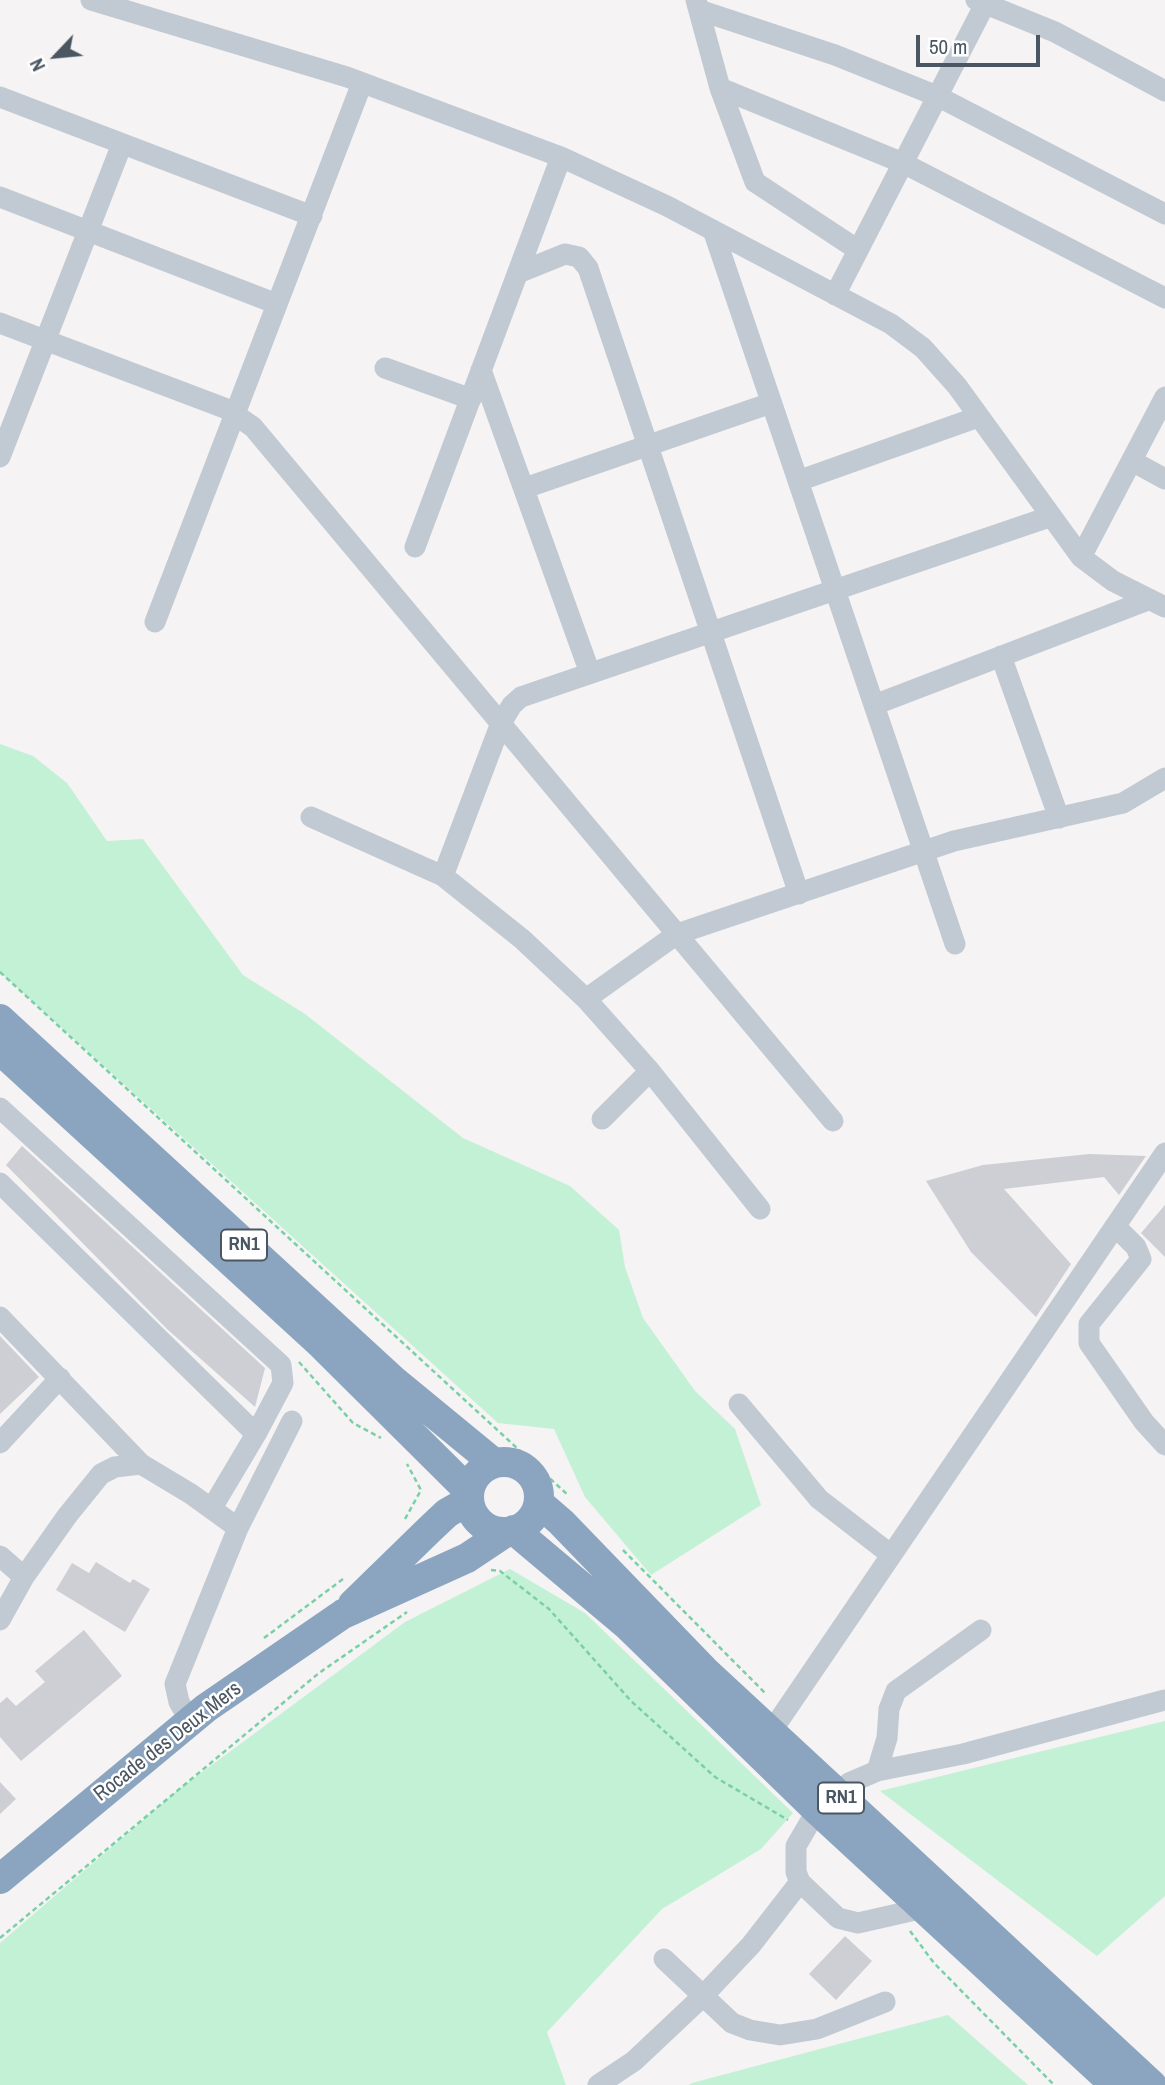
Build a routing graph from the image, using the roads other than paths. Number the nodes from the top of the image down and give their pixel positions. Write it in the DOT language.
graph roads {
  1 [pos="91,0"];
  2 [pos="980,2"];
  3 [pos="697,5"];
  4 [pos="362,83"];
  5 [pos="720,88"];
  6 [pos="1165,91"];
  7 [pos="937,96"];
  8 [pos="0,97"];
  9 [pos="122,144"];
  10 [pos="561,157"];
  11 [pos="903,163"];
  12 [pos="0,197"];
  13 [pos="1165,214"];
  14 [pos="312,216"];
  15 [pos="713,230"];
  16 [pos="88,231"];
  17 [pos="858,250"];
  18 [pos="518,273"];
  19 [pos="835,295"];
  20 [pos="1165,298"];
  21 [pos="277,304"];
  22 [pos="0,323"];
  23 [pos="46,340"];
  24 [pos="385,369"];
  25 [pos="481,370"];
  26 [pos="1165,397"];
  27 [pos="471,398"];
  28 [pos="771,403"];
  29 [pos="235,414"];
  30 [pos="978,416"];
  31 [pos="648,445"];
  32 [pos="0,457"];
  33 [pos="1132,461"];
  34 [pos="1165,479"];
  35 [pos="797,481"];
  36 [pos="525,488"];
  37 [pos="1049,517"];
  38 [pos="415,547"];
  39 [pos="1081,557"];
  40 [pos="835,590"];
  41 [pos="1156,604"];
  42 [pos="155,622"];
  43 [pos="711,632"];
  44 [pos="1001,656"];
  45 [pos="590,673"];
  46 [pos="874,705"];
  47 [pos="501,723"];
  48 [pos="1165,778"];
  49 [pos="311,817"];
  50 [pos="1059,818"];
  51 [pos="924,852"];
  52 [pos="443,876"];
  53 [pos="799,894"];
  54 [pos="677,934"];
  55 [pos="955,944"];
  56 [pos="586,999"];
  57 [pos="0,1019"];
  58 [pos="0,1051"];
  59 [pos="650,1071"];
  60 [pos="0,1108"];
  61 [pos="602,1119"];
  62 [pos="834,1121"];
  63 [pos="1165,1153"];
  64 [pos="0,1183"];
  65 [pos="760,1209"];
  66 [pos="1115,1226"];
  67 [pos="0,1317"];
  68 [pos="60,1378"];
  69 [pos="740,1404"];
  70 [pos="292,1420"];
  71 [pos="256,1434"];
  72 [pos="0,1443"];
  73 [pos="1165,1445"];
  74 [pos="494,1463"];
  75 [pos="141,1464"];
  76 [pos="468,1496"];
  77 [pos="538,1503"];
  78 [pos="212,1508"];
  79 [pos="238,1528"];
  80 [pos="510,1531"];
  81 [pos="890,1554"];
  82 [pos="0,1556"];
  83 [pos="24,1577"];
  84 [pos="343,1614"];
  85 [pos="0,1620"];
  86 [pos="981,1630"];
  87 [pos="1165,1700"];
  88 [pos="190,1721"];
  89 [pos="771,1732"];
  90 [pos="877,1771"];
  91 [pos="821,1810"];
  92 [pos="0,1879"];
  93 [pos="800,1882"];
  94 [pos="911,1911"];
  95 [pos="664,1959"];
  96 [pos="702,1997"];
  97 [pos="885,2002"];
  98 [pos="1143,2078"];
  99 [pos="598,2085"];
  1 -- 4 [label="street"];
  2 -- 6 [label="street"];
  2 -- 7 [label="street"];
  3 -- 5 [label="street"];
  3 -- 7 [label="street"];
  4 -- 10 [label="street"];
  4 -- 14 [label="street"];
  5 -- 11 [label="street"];
  5 -- 17 [label="street"];
  7 -- 11 [label="street"];
  7 -- 13 [label="street"];
  8 -- 9 [label="street"];
  9 -- 14 [label="street"];
  9 -- 16 [label="street"];
  10 -- 15 [label="street"];
  10 -- 18 [label="street"];
  11 -- 17 [label="street"];
  11 -- 20 [label="street"];
  12 -- 16 [label="street"];
  14 -- 21 [label="street"];
  15 -- 19 [label="street"];
  15 -- 28 [label="street"];
  16 -- 21 [label="street"];
  16 -- 23 [label="street"];
  17 -- 19 [label="street"];
  18 -- 25 [label="street"];
  18 -- 31 [label="street"];
  19 -- 30 [label="street"];
  21 -- 29 [label="street"];
  22 -- 23 [label="street"];
  23 -- 29 [label="street"];
  23 -- 32 [label="street"];
  24 -- 27 [label="street"];
  25 -- 27 [label="street"];
  25 -- 36 [label="street"];
  26 -- 33 [label="street"];
  27 -- 38 [label="street"];
  28 -- 31 [label="street"];
  28 -- 35 [label="street"];
  29 -- 42 [label="street"];
  29 -- 47 [label="street"];
  30 -- 35 [label="street"];
  30 -- 37 [label="street"];
  31 -- 36 [label="street"];
  31 -- 43 [label="street"];
  33 -- 34 [label="street"];
  33 -- 39 [label="street"];
  35 -- 40 [label="street"];
  36 -- 45 [label="street"];
  37 -- 39 [label="street"];
  37 -- 40 [label="street"];
  39 -- 41 [label="street"];
  40 -- 43 [label="street"];
  40 -- 46 [label="street"];
  41 -- 44 [label="street"];
  43 -- 45 [label="street"];
  43 -- 53 [label="street"];
  44 -- 46 [label="street"];
  44 -- 50 [label="street"];
  45 -- 47 [label="street"];
  46 -- 51 [label="street"];
  47 -- 52 [label="street"];
  47 -- 54 [label="street"];
  48 -- 50 [label="street"];
  49 -- 52 [label="street"];
  50 -- 51 [label="street"];
  51 -- 53 [label="street"];
  51 -- 55 [label="street"];
  52 -- 56 [label="street"];
  53 -- 54 [label="street"];
  54 -- 56 [label="street"];
  54 -- 62 [label="street"];
  56 -- 59 [label="street"];
  57 -- 74 [label="highway, RN1"];
  58 -- 76 [label="highway, RN1"];
  59 -- 61 [label="street"];
  59 -- 65 [label="street"];
  60 -- 71 [label="street"];
  63 -- 66 [label="street"];
  64 -- 71 [label="street"];
  66 -- 73 [label="street"];
  66 -- 81 [label="street"];
  67 -- 68 [label="street"];
  68 -- 72 [label="street"];
  68 -- 75 [label="street"];
  69 -- 81 [label="street"];
  70 -- 79 [label="street"];
  71 -- 78 [label="street"];
  74 -- 76 [label="highway"];
  74 -- 77 [label="highway, RN1"];
  75 -- 78 [label="street"];
  75 -- 83 [label="street"];
  76 -- 80 [label="highway, RN1"];
  76 -- 84 [label="highway, Rocade des Deux Mers"];
  77 -- 80 [label="highway"];
  77 -- 89 [label="highway, RN1"];
  78 -- 79 [label="street"];
  79 -- 88 [label="street"];
  80 -- 84 [label="highway, Rocade des Deux Mers"];
  80 -- 91 [label="highway, RN1"];
  81 -- 89 [label="street"];
  82 -- 83 [label="street"];
  83 -- 85 [label="street"];
  84 -- 88 [label="highway, Rocade des Deux Mers"];
  86 -- 90 [label="street"];
  87 -- 90 [label="street"];
  88 -- 92 [label="highway, Rocade des Deux Mers"];
  89 -- 91 [label="highway, RN1"];
  90 -- 91 [label="street"];
  91 -- 93 [label="street"];
  91 -- 94 [label="highway, RN1"];
  91 -- 98 [label="highway, RN1"];
  93 -- 94 [label="street"];
  93 -- 96 [label="street"];
  94 -- 98 [label="highway, RN1"];
  95 -- 96 [label="street"];
  96 -- 97 [label="street"];
  96 -- 99 [label="street"];
}
